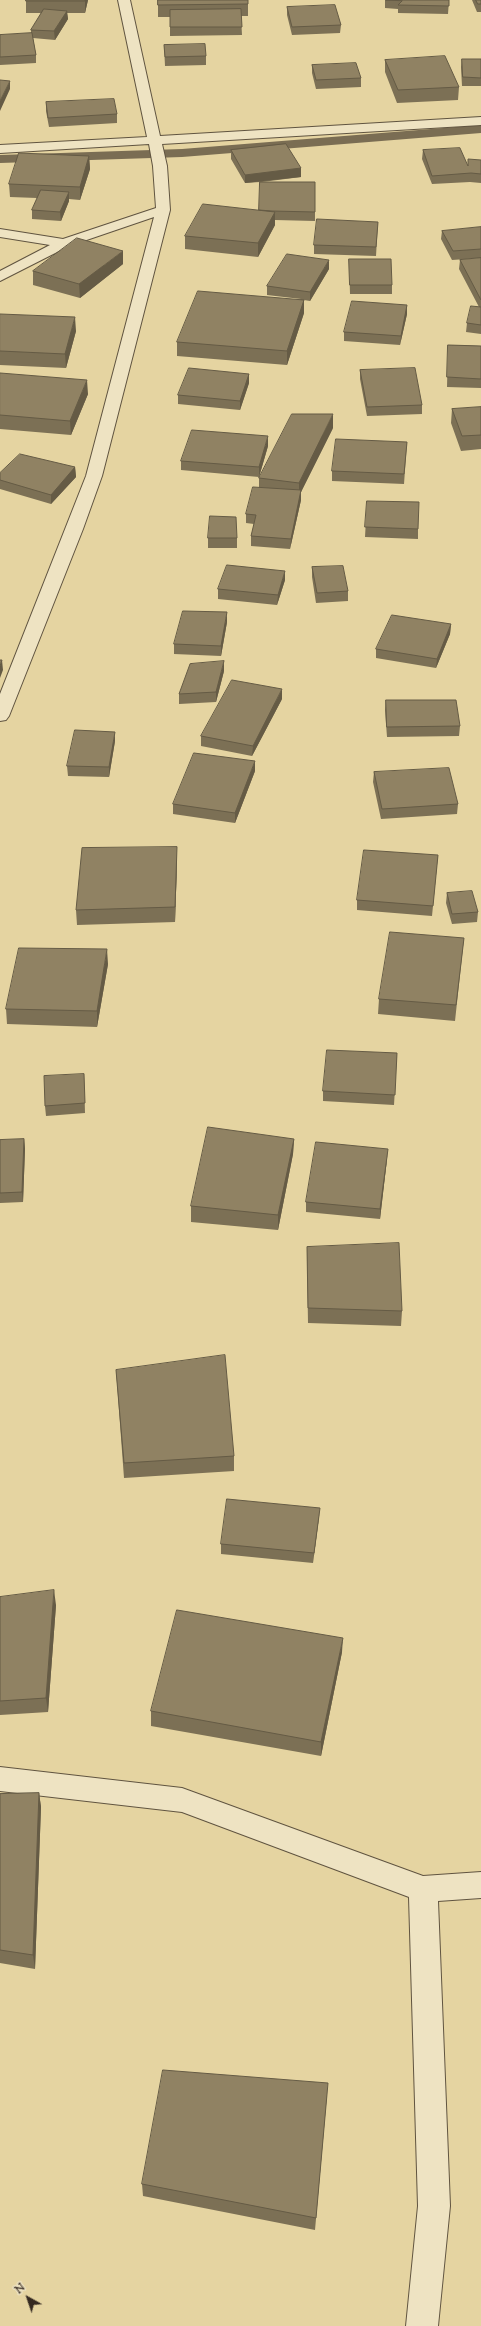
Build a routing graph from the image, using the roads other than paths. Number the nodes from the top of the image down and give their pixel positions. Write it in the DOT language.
graph roads {
  1 [pos="124,0"];
  2 [pos="481,121"];
  3 [pos="154,143"];
  4 [pos="0,148"];
  5 [pos="163,210"];
  6 [pos="0,233"];
  7 [pos="64,243"];
  8 [pos="0,277"];
  9 [pos="0,716"];
  10 [pos="0,1779"];
  11 [pos="481,1886"];
  12 [pos="423,1889"];
  13 [pos="422,2326"];
  1 -- 3 [label="street"];
  2 -- 3 [label="street"];
  3 -- 4 [label="street"];
  3 -- 5 [label="street"];
  5 -- 7 [label="street"];
  5 -- 9 [label="street"];
  6 -- 7 [label="street"];
  7 -- 8 [label="street"];
  10 -- 12 [label="street"];
  11 -- 12 [label="street"];
  12 -- 13 [label="street"];
}
